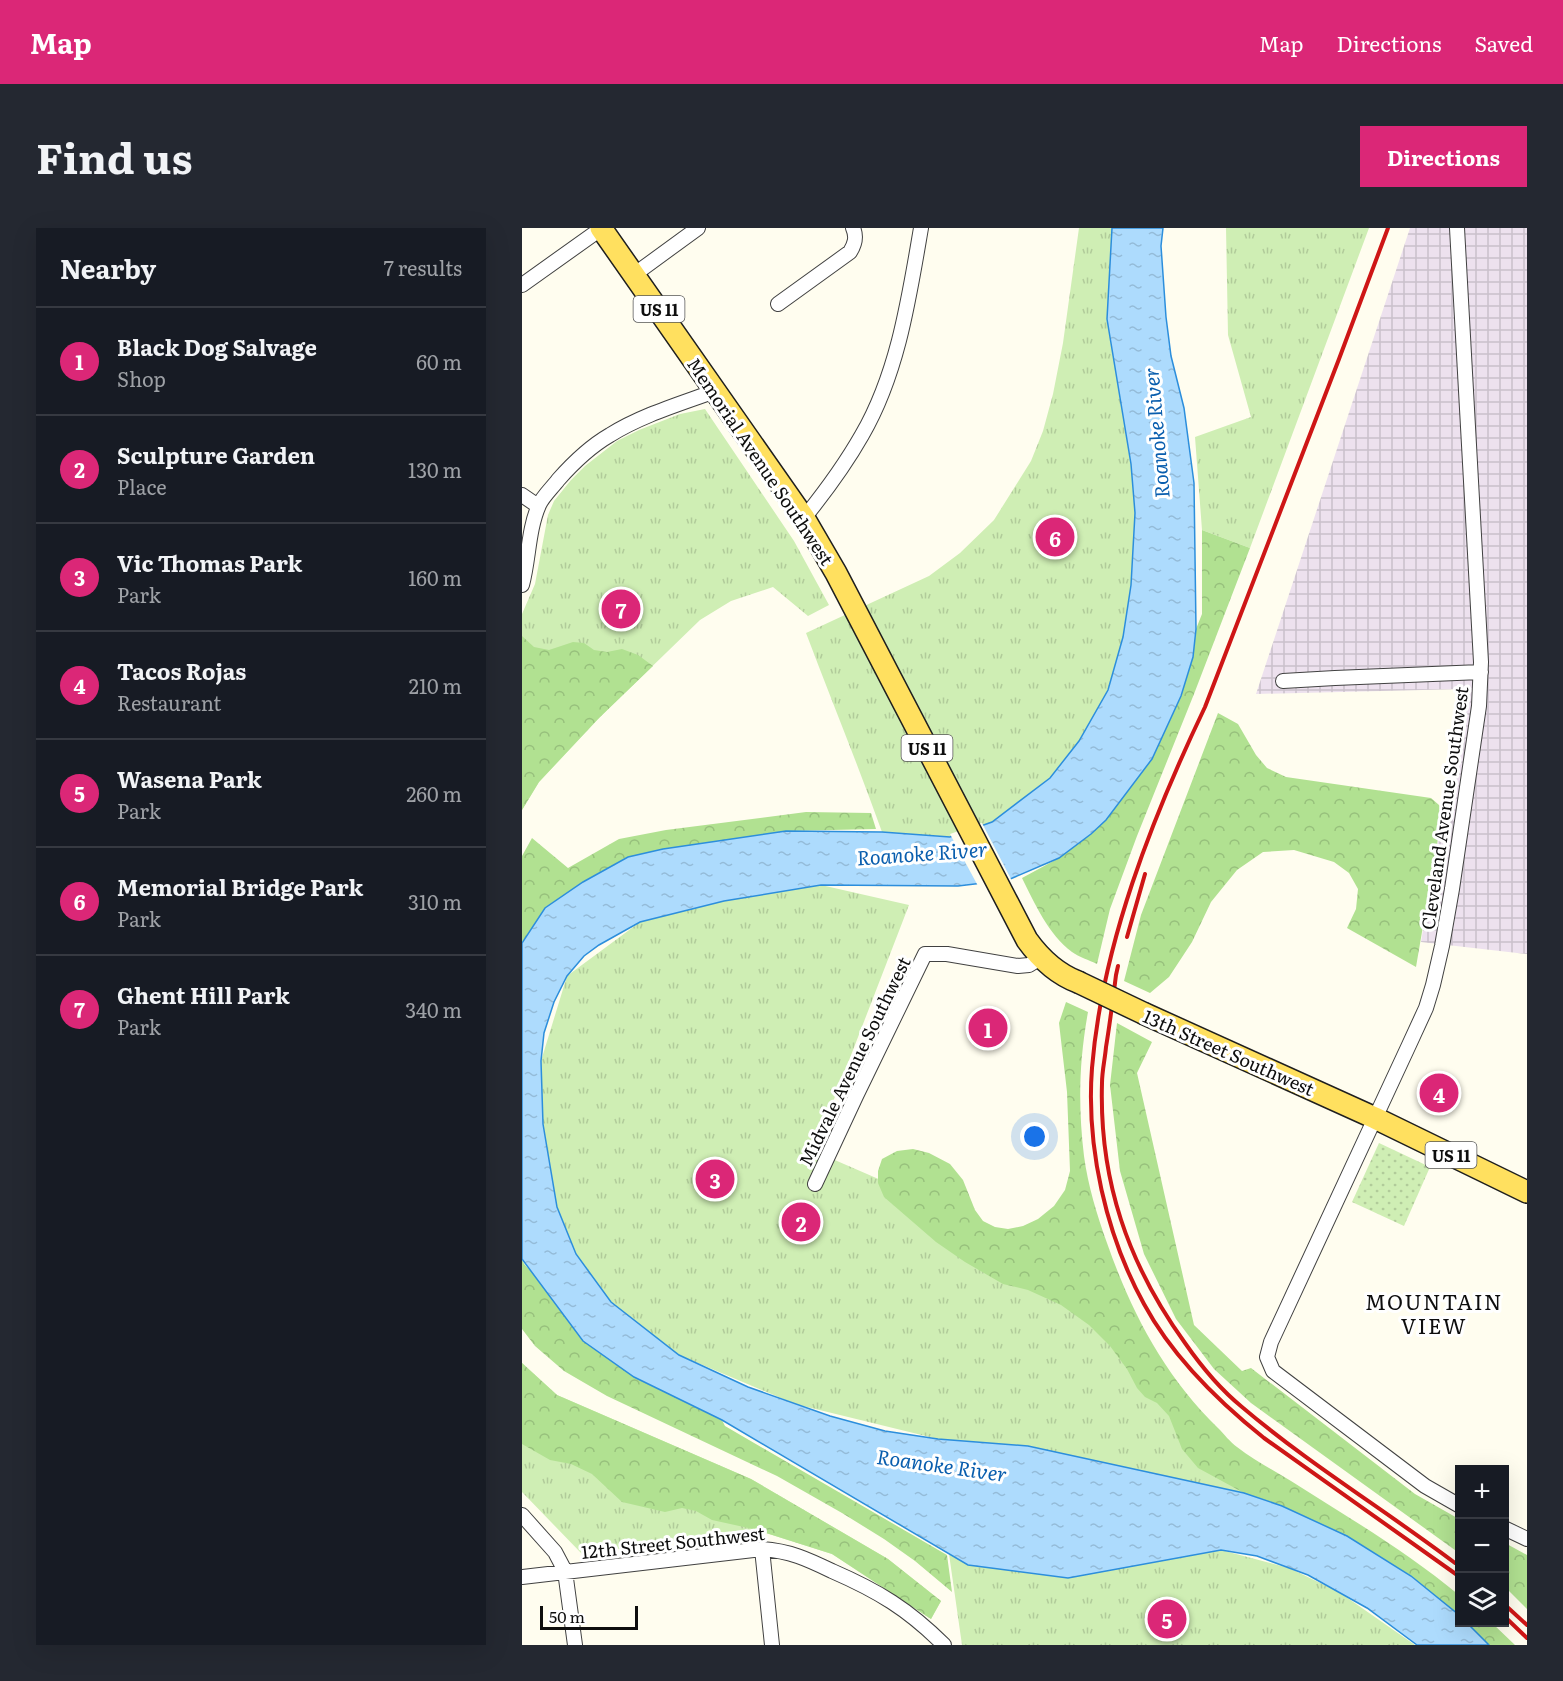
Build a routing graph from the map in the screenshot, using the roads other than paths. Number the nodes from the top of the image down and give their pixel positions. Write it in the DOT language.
graph roads {
  1 [pos="602,228"];
  2 [pos="698,228"];
  3 [pos="853,228"];
  4 [pos="921,228"];
  5 [pos="1457,228"];
  6 [pos="635,274"];
  7 [pos="522,285"];
  8 [pos="778,304"];
  9 [pos="715,391"];
  10 [pos="522,495"];
  11 [pos="538,506"];
  12 [pos="804,518"];
  13 [pos="522,585"];
  14 [pos="1481,672"];
  15 [pos="1283,681"];
  16 [pos="1042,957"];
  17 [pos="1375,1118"];
  18 [pos="815,1184"];
  19 [pos="1527,1192"];
  20 [pos="1455,1503"];
  21 [pos="522,1515"];
  22 [pos="1509,1530"];
  23 [pos="1527,1539"];
  24 [pos="762,1549"];
  25 [pos="565,1571"];
  26 [pos="522,1577"];
  27 [pos="575,1645"];
  28 [pos="772,1645"];
  29 [pos="944,1645"];
  1 -- 6 [label="main road, Memorial Avenue Southwest / US 11"];
  1 -- 7 [label="street"];
  2 -- 6 [label="street"];
  3 -- 8 [label="street"];
  4 -- 12 [label="street"];
  5 -- 14 [label="street, Cleveland Avenue Southwest"];
  6 -- 9 [label="main road, Memorial Avenue Southwest / US 11"];
  9 -- 11 [label="street"];
  9 -- 12 [label="main road, Memorial Avenue Southwest / US 11"];
  10 -- 11 [label="street"];
  11 -- 13 [label="street"];
  12 -- 16 [label="main road, Memorial Avenue Southwest / US 11"];
  14 -- 15 [label="street"];
  14 -- 17 [label="street, Cleveland Avenue Southwest"];
  16 -- 17 [label="main road, 13th Street Southwest / US 11, bridge"];
  16 -- 18 [label="street, Midvale Avenue Southwest"];
  17 -- 19 [label="main road, 13th Street Southwest / US 11"];
  17 -- 20 [label="street, Cleveland Avenue Southwest"];
  21 -- 25 [label="street"];
  22 -- 23 [label="street"];
  24 -- 25 [label="street, 12th Street Southwest"];
  24 -- 28 [label="street"];
  24 -- 29 [label="street, 12th Street Southwest"];
  25 -- 26 [label="street, 12th Street Southwest"];
  25 -- 27 [label="street"];
}
